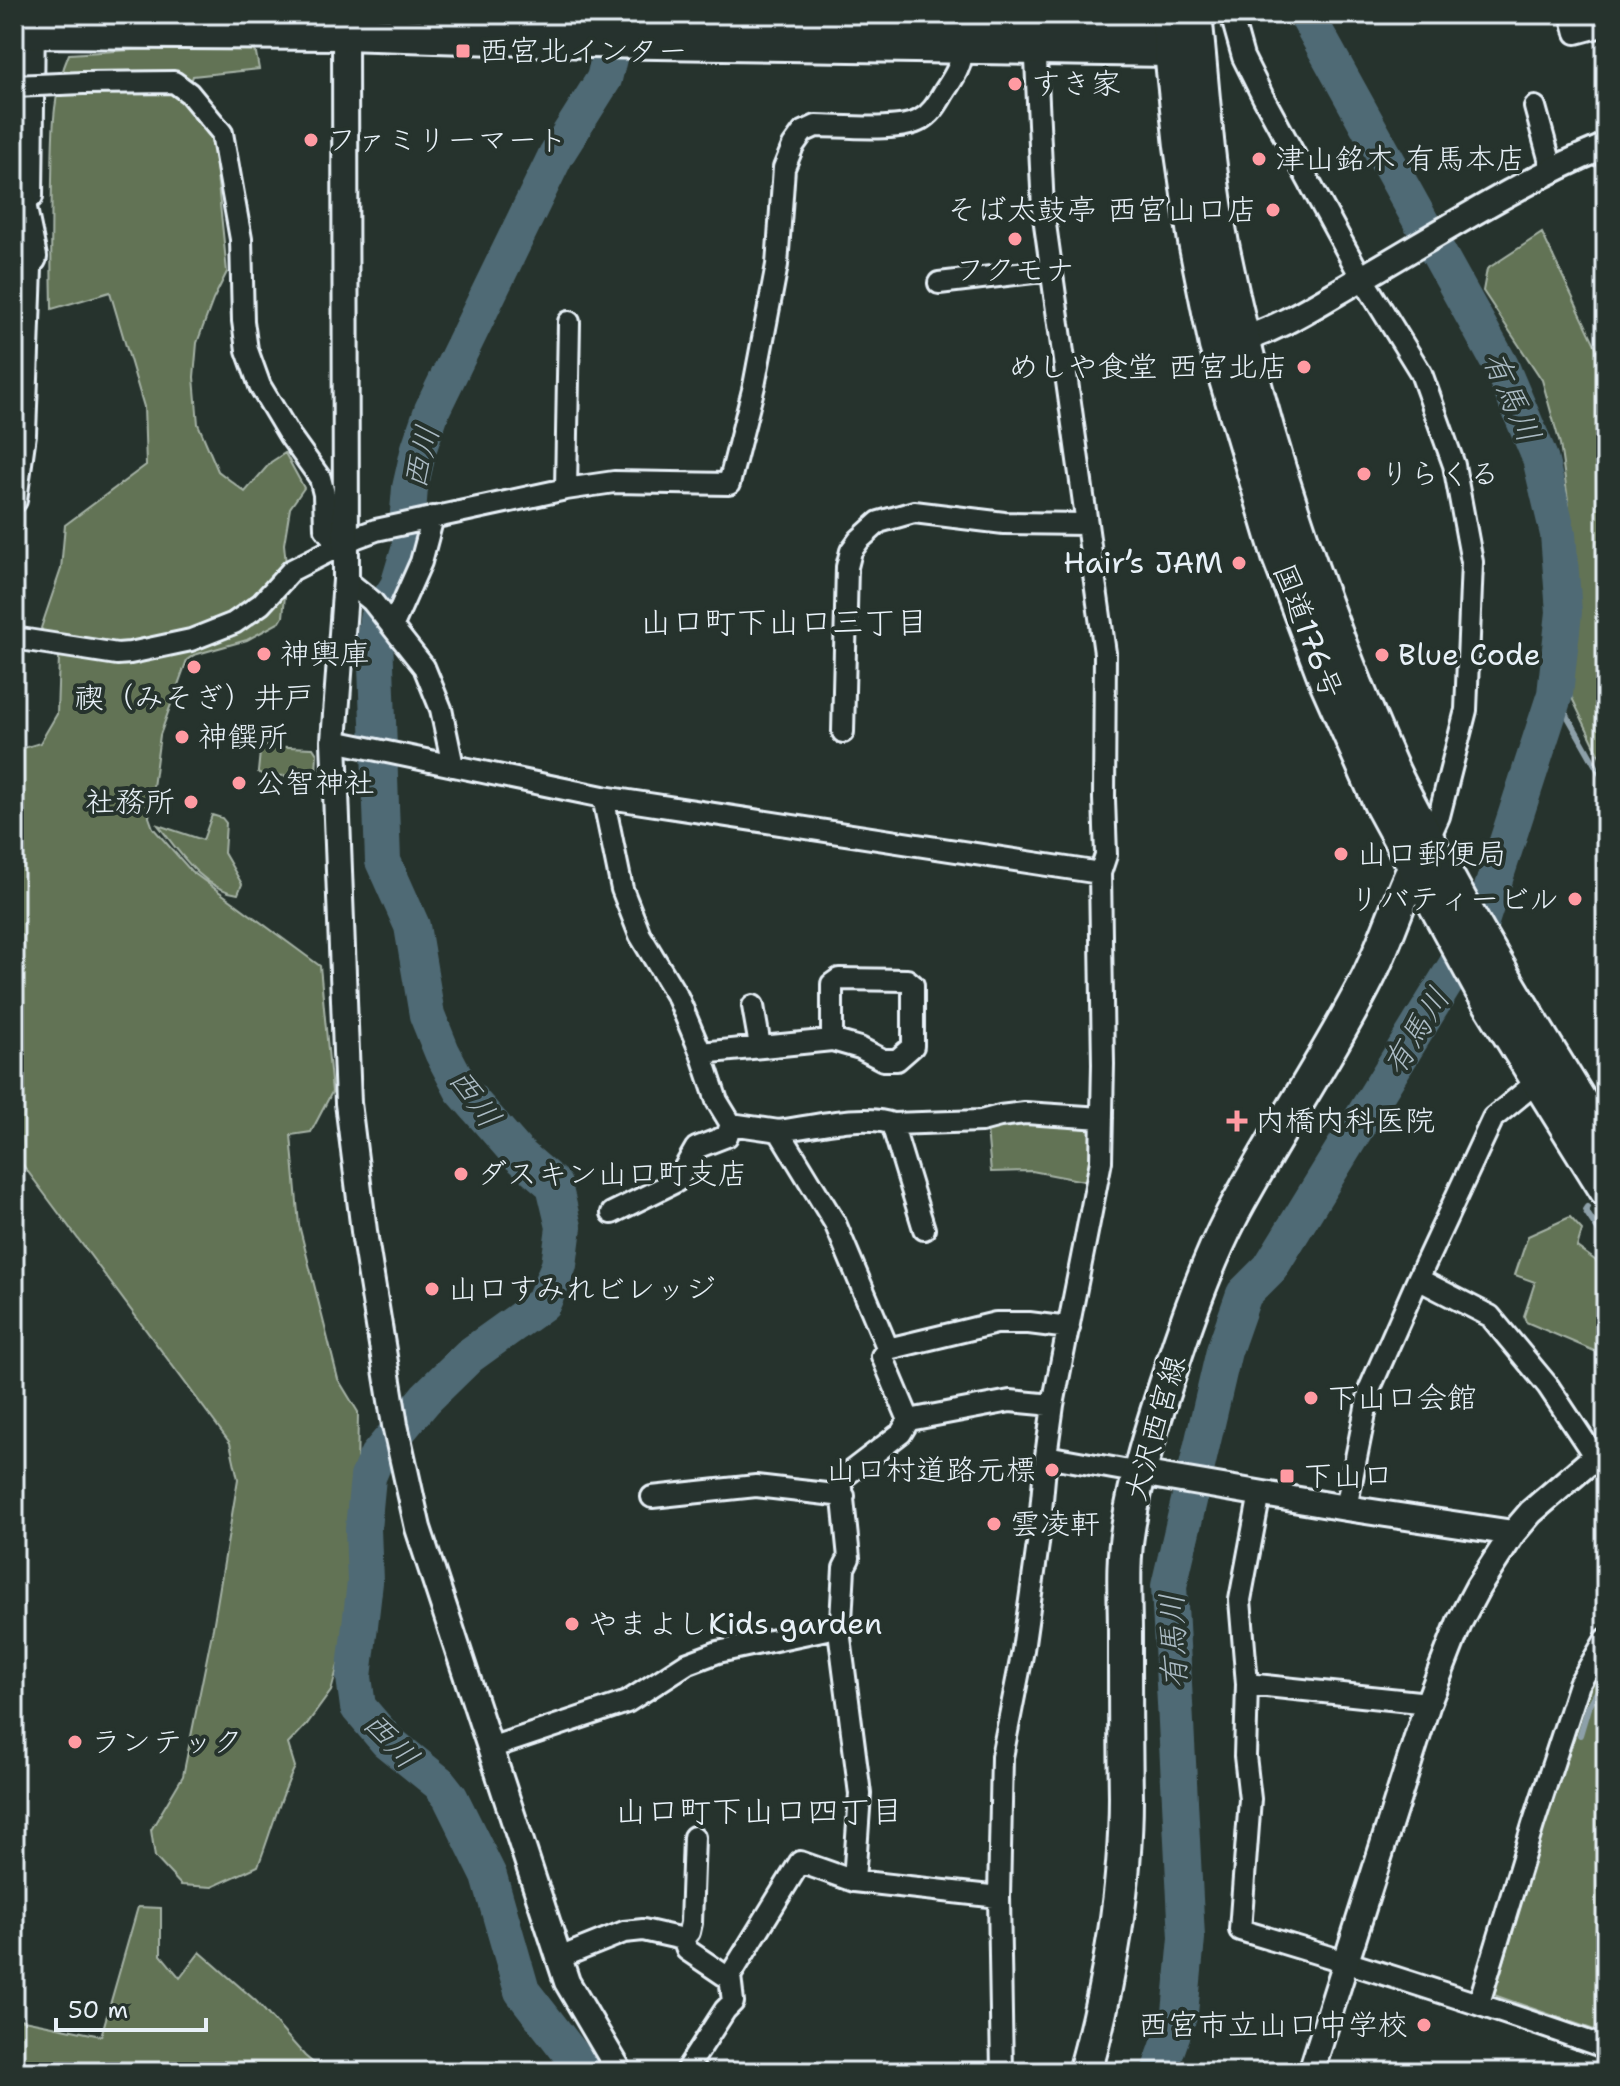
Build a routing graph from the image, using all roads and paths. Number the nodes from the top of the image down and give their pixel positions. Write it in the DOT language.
graph roads {
  1 [pos="429,14"];
  2 [pos="1231,14"];
  3 [pos="1571,14"];
  4 [pos="859,18"];
  5 [pos="344,23"];
  6 [pos="26,25"];
  7 [pos="1606,25"];
  8 [pos="593,29"];
  9 [pos="629,29"];
  10 [pos="1035,29"];
  11 [pos="1180,29"];
  12 [pos="963,47"];
  13 [pos="14,86"];
  14 [pos="1535,107"];
  15 [pos="1606,146"];
  16 [pos="14,159"];
  17 [pos="1552,169"];
  18 [pos="30,257"];
  19 [pos="1051,270"];
  20 [pos="1367,275"];
  21 [pos="939,283"];
  22 [pos="569,322"];
  23 [pos="1230,343"];
  24 [pos="566,489"];
  25 [pos="14,500"];
  26 [pos="428,518"];
  27 [pos="1086,524"];
  28 [pos="345,542"];
  29 [pos="346,580"];
  30 [pos="385,616"];
  31 [pos="14,638"];
  32 [pos="843,732"];
  33 [pos="334,741"];
  34 [pos="453,766"];
  35 [pos="603,797"];
  36 [pos="1425,862"];
  37 [pos="1100,873"];
  38 [pos="1488,975"];
  39 [pos="753,1006"];
  40 [pos="832,1040"];
  41 [pos="760,1046"];
  42 [pos="701,1053"];
  43 [pos="1538,1081"];
  44 [pos="1102,1118"];
  45 [pos="731,1124"];
  46 [pos="892,1124"];
  47 [pos="779,1131"];
  48 [pos="1606,1143"];
  49 [pos="1606,1190"];
  50 [pos="612,1213"];
  51 [pos="924,1229"];
  52 [pos="1418,1279"];
  53 [pos="1069,1328"];
  54 [pos="888,1349"];
  55 [pos="1053,1405"];
  56 [pos="909,1420"];
  57 [pos="1601,1453"];
  58 [pos="1046,1456"];
  59 [pos="1148,1475"];
  60 [pos="1260,1493"];
  61 [pos="844,1496"];
  62 [pos="652,1497"];
  63 [pos="1346,1508"];
  64 [pos="1513,1533"];
  65 [pos="841,1626"];
  66 [pos="1606,1639"];
  67 [pos="1247,1684"];
  68 [pos="1428,1703"];
  69 [pos="490,1748"];
  70 [pos="694,1837"];
  71 [pos="854,1881"];
  72 [pos="999,1897"];
  73 [pos="683,1939"];
  74 [pos="559,1958"];
  75 [pos="1347,1961"];
  76 [pos="730,1976"];
  77 [pos="1479,2003"];
  78 [pos="1606,2050"];
  79 [pos="620,2072"];
  80 [pos="685,2072"];
  81 [pos="1002,2072"];
  82 [pos="1085,2072"];
  83 [pos="1311,2072"];
  1 -- 8 [label="main road"];
  2 -- 20 [label="street"];
  3 -- 7 [label="street"];
  4 -- 9 [label="main road"];
  4 -- 10 [label="main road"];
  5 -- 6 [label="main road"];
  5 -- 8 [label="main road"];
  5 -- 28 [label="street"];
  6 -- 18 [label="street"];
  8 -- 9 [label="main road"];
  9 -- 12 [label="main road"];
  10 -- 11 [label="main road"];
  10 -- 12 [label="main road"];
  10 -- 19 [label="street"];
  11 -- 23 [label="main road, 国道176号"];
  12 -- 24 [label="street"];
  13 -- 28 [label="street, bridge"];
  14 -- 17 [label="street"];
  15 -- 17 [label="street"];
  16 -- 18 [label="main road"];
  17 -- 20 [label="street"];
  18 -- 25 [label="street"];
  19 -- 21 [label="street"];
  19 -- 27 [label="street"];
  20 -- 23 [label="street"];
  20 -- 36 [label="street"];
  22 -- 24 [label="street"];
  23 -- 36 [label="main road, 国道176号"];
  24 -- 26 [label="street"];
  26 -- 28 [label="street"];
  26 -- 30 [label="street"];
  27 -- 32 [label="street"];
  27 -- 37 [label="street"];
  28 -- 29 [label="street"];
  28 -- 31 [label="street"];
  29 -- 30 [label="street"];
  29 -- 33 [label="street"];
  30 -- 34 [label="street"];
  33 -- 34 [label="street"];
  33 -- 69 [label="street"];
  34 -- 35 [label="street"];
  35 -- 37 [label="street"];
  35 -- 42 [label="street"];
  36 -- 38 [label="main road, 国道176号"];
  36 -- 59 [label="main road, 大沢西宮線"];
  37 -- 44 [label="street"];
  38 -- 43 [label="main road, 国道176号"];
  38 -- 48 [label="main road, 国道176号"];
  39 -- 41 [label="street"];
  40 -- 40 [label="street"];
  40 -- 41 [label="street"];
  41 -- 42 [label="street"];
  42 -- 45 [label="street"];
  43 -- 49 [label="main road, 国道176号"];
  43 -- 52 [label="street"];
  44 -- 46 [label="street"];
  44 -- 53 [label="street"];
  45 -- 47 [label="street"];
  45 -- 50 [label="street"];
  46 -- 47 [label="street"];
  46 -- 51 [label="street"];
  47 -- 54 [label="street"];
  52 -- 57 [label="street"];
  52 -- 63 [label="street"];
  53 -- 54 [label="street"];
  53 -- 55 [label="street"];
  54 -- 56 [label="street"];
  55 -- 56 [label="street"];
  55 -- 58 [label="street"];
  56 -- 61 [label="street"];
  57 -- 64 [label="street"];
  58 -- 59 [label="street"];
  58 -- 72 [label="street"];
  59 -- 60 [label="street"];
  59 -- 82 [label="main road, 大沢西宮線"];
  60 -- 63 [label="street"];
  60 -- 67 [label="street"];
  61 -- 62 [label="street"];
  61 -- 65 [label="street"];
  63 -- 64 [label="street"];
  64 -- 68 [label="street"];
  65 -- 69 [label="street"];
  65 -- 71 [label="street"];
  66 -- 77 [label="street"];
  67 -- 68 [label="street"];
  67 -- 75 [label="street"];
  68 -- 75 [label="street"];
  69 -- 74 [label="street"];
  70 -- 73 [label="street"];
  71 -- 72 [label="street"];
  71 -- 76 [label="street"];
  72 -- 81 [label="street"];
  73 -- 74 [label="street"];
  73 -- 76 [label="street"];
  74 -- 79 [label="street"];
  75 -- 77 [label="street"];
  75 -- 83 [label="street"];
  76 -- 80 [label="street"];
  77 -- 78 [label="street"];
}
